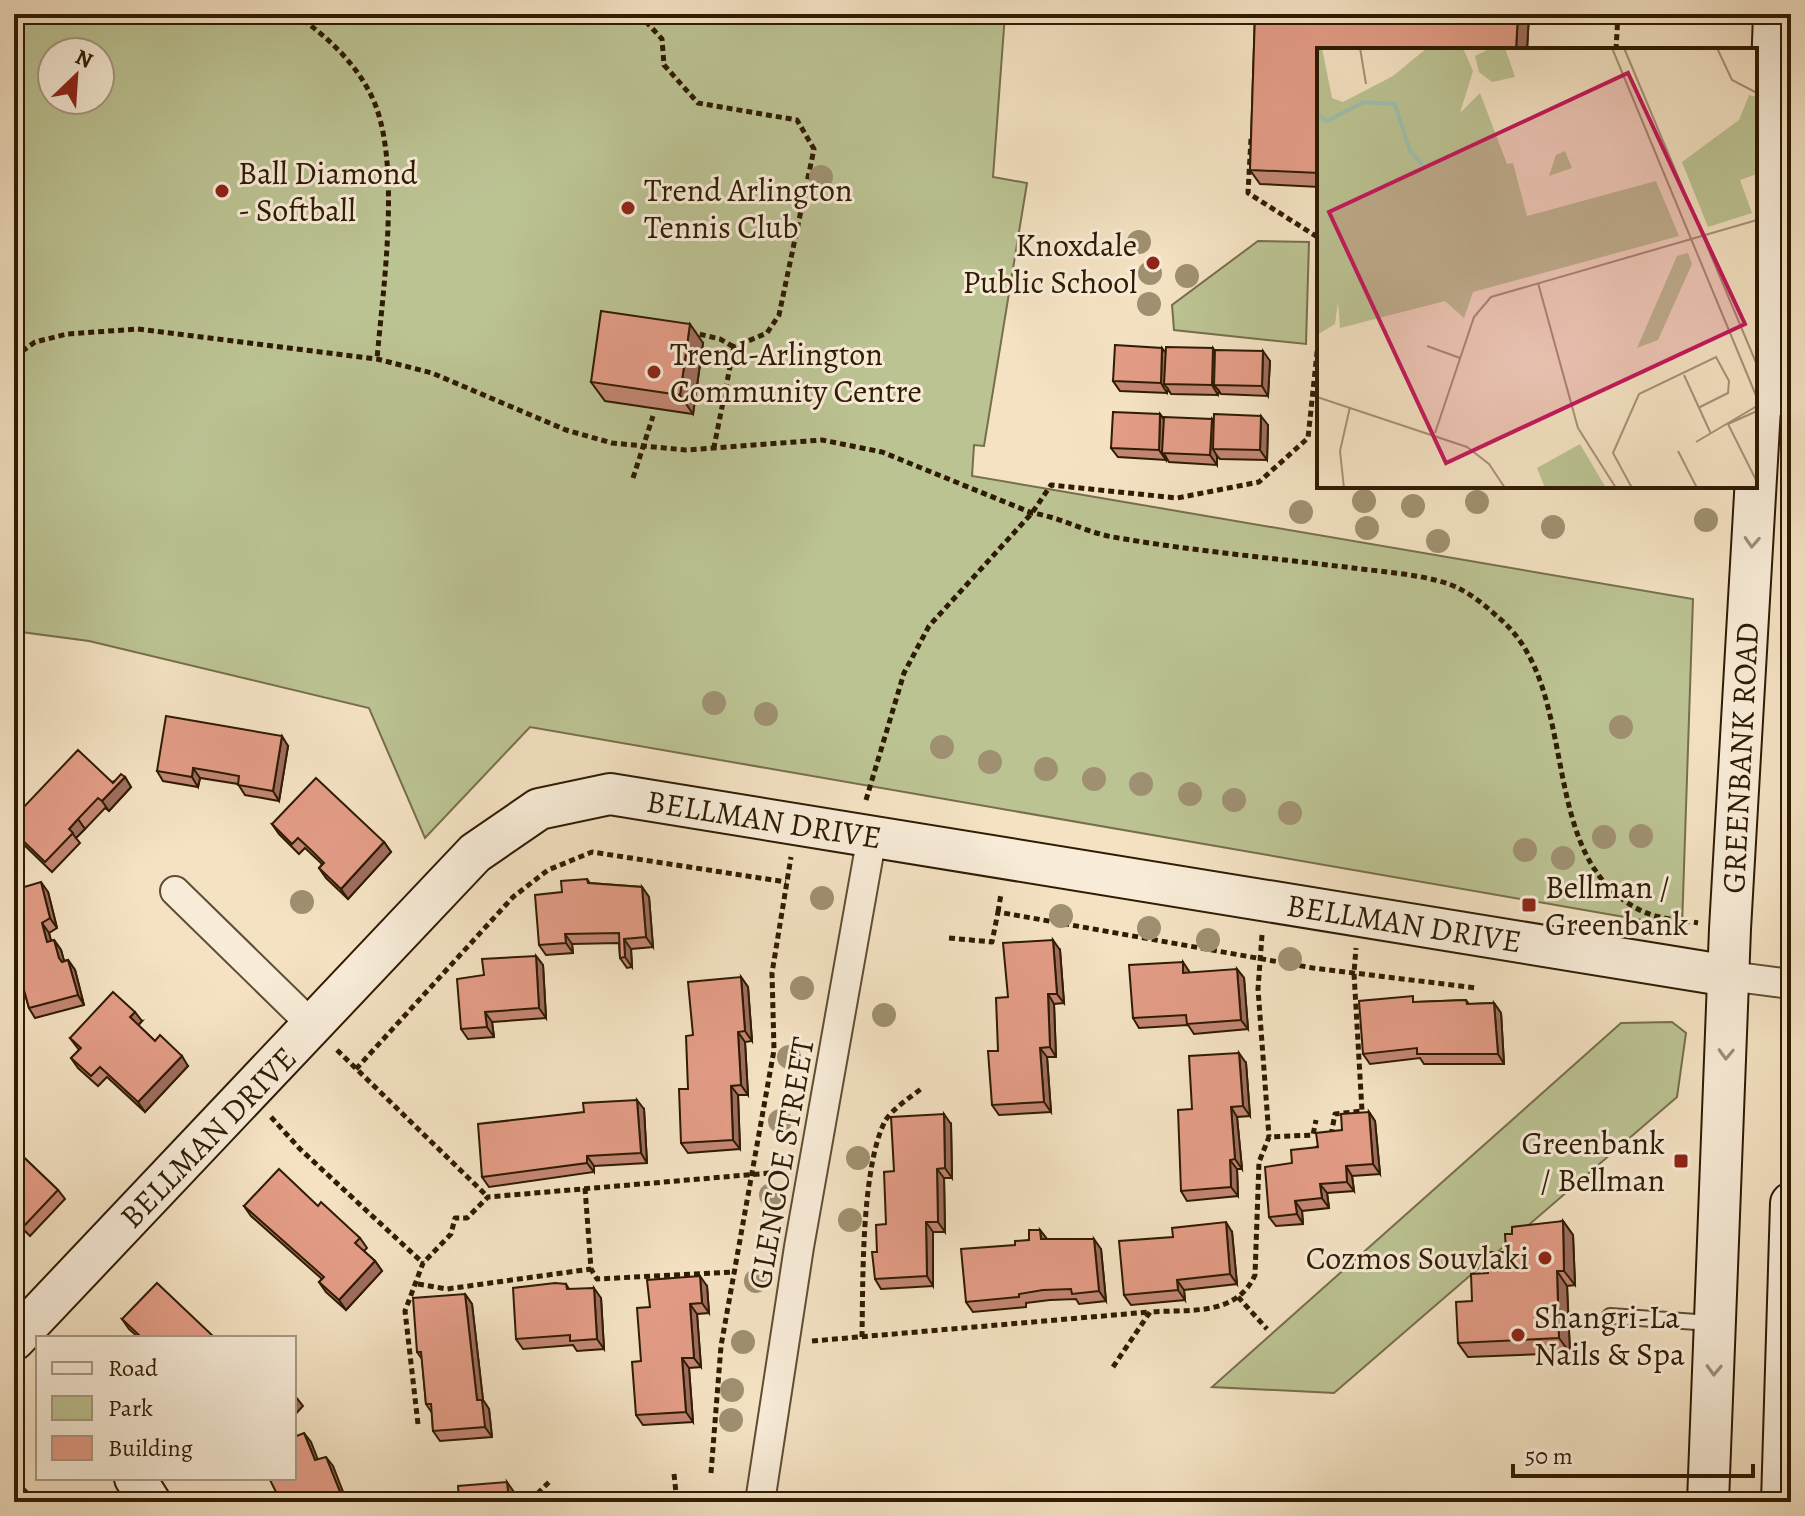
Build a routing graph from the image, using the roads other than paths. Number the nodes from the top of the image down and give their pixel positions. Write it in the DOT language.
graph roads {
  1 [pos="1774,14"];
  2 [pos="1775,408"];
  3 [pos="868,819"];
  4 [pos="175,891"];
  5 [pos="1729,976"];
  6 [pos="1791,984"];
  7 [pos="312,1025"];
  8 [pos="1791,1203"];
  9 [pos="1610,1316"];
  10 [pos="1715,1323"];
  11 [pos="14,1341"];
  12 [pos="36,1364"];
  13 [pos="136,1480"];
  14 [pos="150,1502"];
  15 [pos="760,1502"];
  16 [pos="1708,1502"];
  17 [pos="1782,1502"];
  1 -- 2 [label="street, GREENBANK ROAD"];
  2 -- 5 [label="street, GREENBANK ROAD, one-way"];
  3 -- 5 [label="street, BELLMAN DRIVE"];
  3 -- 7 [label="street, BELLMAN DRIVE"];
  3 -- 15 [label="street, GLENCOE STREET"];
  4 -- 7 [label="street"];
  5 -- 6 [label="street"];
  5 -- 10 [label="street, GREENBANK ROAD, one-way"];
  7 -- 11 [label="street, BELLMAN DRIVE"];
  8 -- 17 [label="street"];
  9 -- 10 [label="lane"];
  10 -- 16 [label="street, GREENBANK ROAD, one-way"];
  11 -- 12 [label="street"];
  13 -- 14 [label="street"];
}
